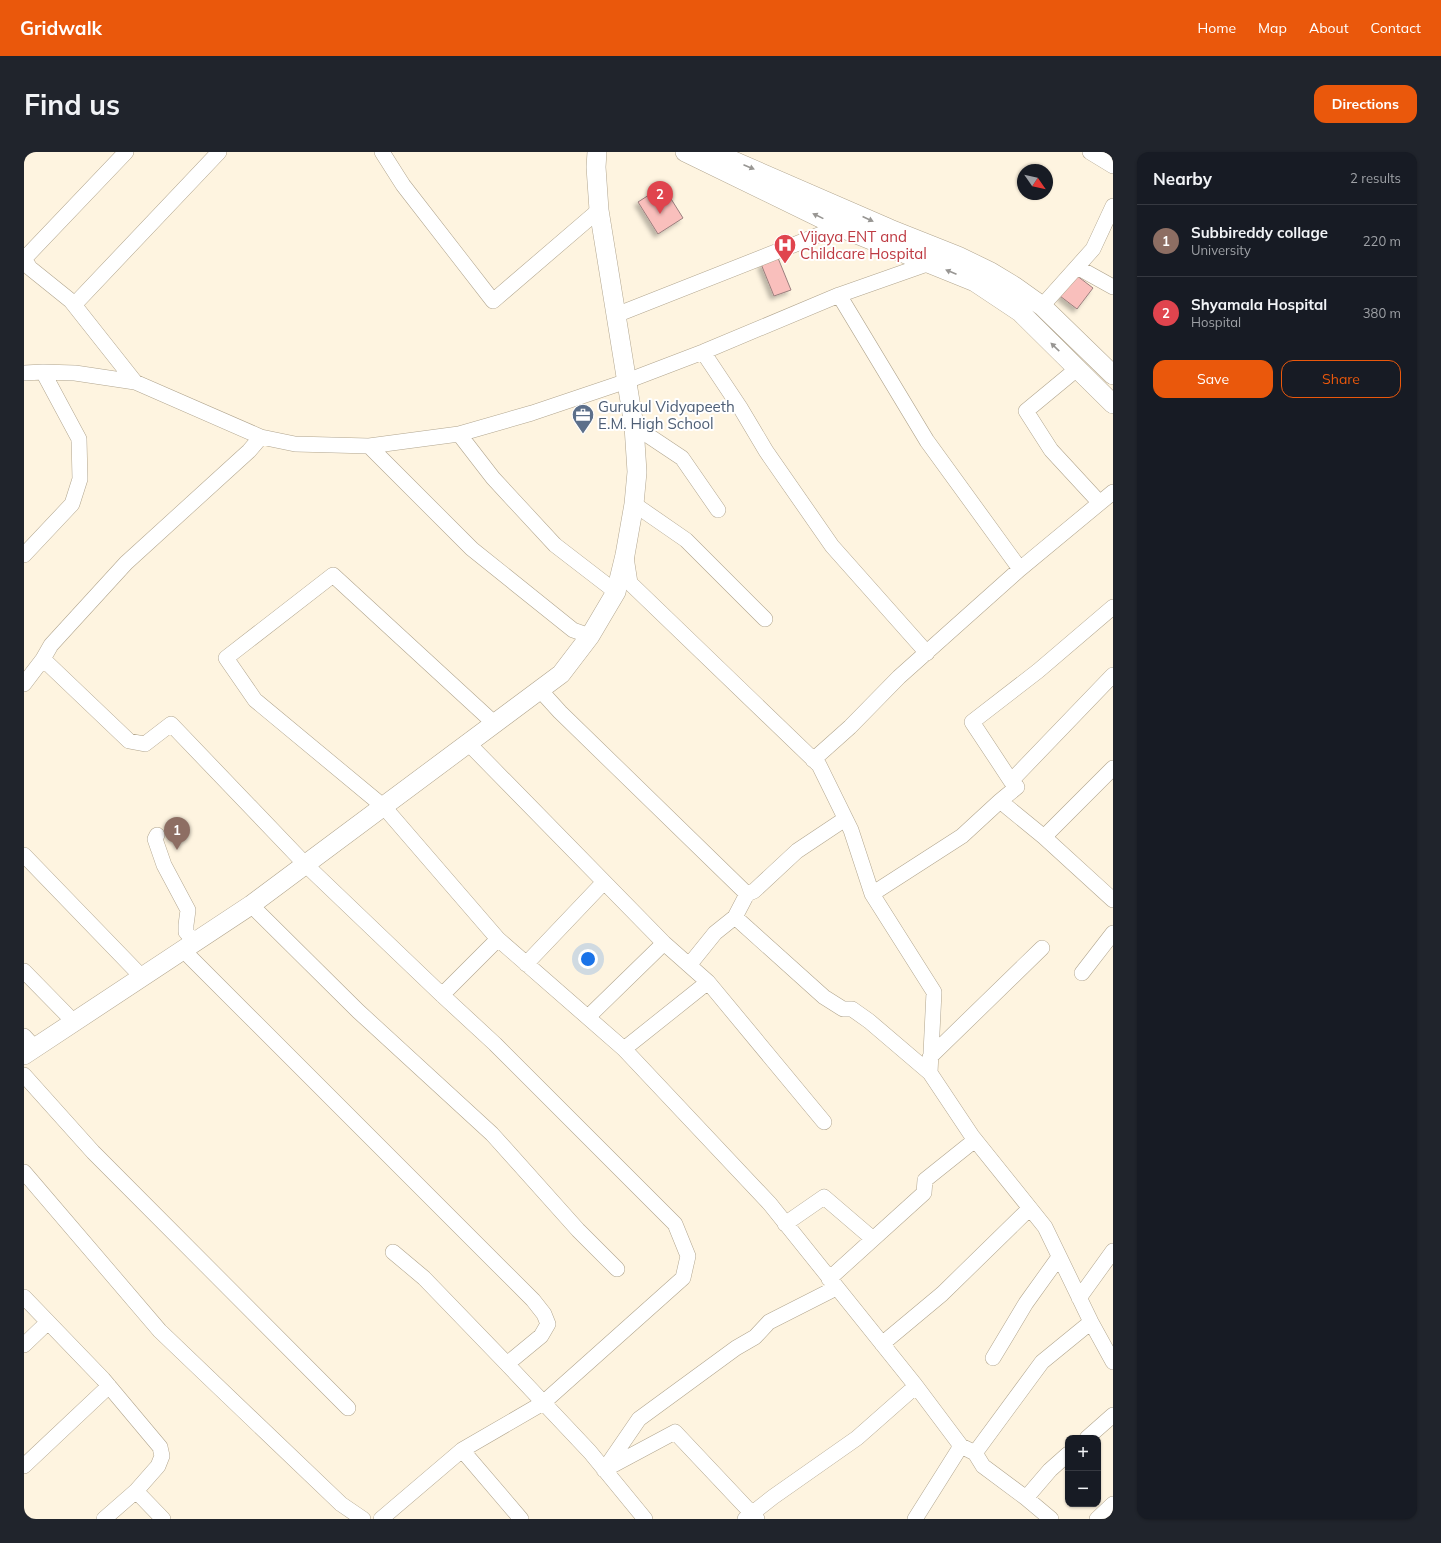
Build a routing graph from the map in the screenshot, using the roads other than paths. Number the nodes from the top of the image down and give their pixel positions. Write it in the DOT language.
graph roads {
  1 [pos="126,152"];
  2 [pos="219,152"];
  3 [pos="382,152"];
  4 [pos="596,152"];
  5 [pos="1090,152"];
  6 [pos="702,154"];
  7 [pos="1113,166"];
  8 [pos="1113,206"];
  9 [pos="599,210"];
  10 [pos="839,227"];
  11 [pos="936,256"];
  12 [pos="24,259"];
  13 [pos="1077,267"];
  14 [pos="1113,287"];
  15 [pos="1010,294"];
  16 [pos="839,295"];
  17 [pos="74,305"];
  18 [pos="1042,306"];
  19 [pos="616,315"];
  20 [pos="703,352"];
  21 [pos="1078,368"];
  22 [pos="43,372"];
  23 [pos="24,373"];
  24 [pos="1113,375"];
  25 [pos="627,381"];
  26 [pos="134,382"];
  27 [pos="1113,404"];
  28 [pos="634,426"];
  29 [pos="459,434"];
  30 [pos="262,437"];
  31 [pos="370,446"];
  32 [pos="1113,492"];
  33 [pos="1100,502"];
  34 [pos="634,504"];
  35 [pos="718,510"];
  36 [pos="24,555"];
  37 [pos="625,555"];
  38 [pos="1020,569"];
  39 [pos="616,592"];
  40 [pos="1113,607"];
  41 [pos="765,619"];
  42 [pos="590,636"];
  43 [pos="927,653"];
  44 [pos="44,659"];
  45 [pos="1113,675"];
  46 [pos="24,684"];
  47 [pos="540,690"];
  48 [pos="495,724"];
  49 [pos="469,744"];
  50 [pos="813,760"];
  51 [pos="1113,768"];
  52 [pos="1011,781"];
  53 [pos="1000,801"];
  54 [pos="384,807"];
  55 [pos="845,819"];
  56 [pos="157,835"];
  57 [pos="1044,837"];
  58 [pos="24,855"];
  59 [pos="306,865"];
  60 [pos="604,882"];
  61 [pos="746,894"];
  62 [pos="872,894"];
  63 [pos="1111,895"];
  64 [pos="251,905"];
  65 [pos="735,917"];
  66 [pos="1113,933"];
  67 [pos="498,939"];
  68 [pos="664,943"];
  69 [pos="189,946"];
  70 [pos="1042,948"];
  71 [pos="526,964"];
  72 [pos="690,964"];
  73 [pos="24,971"];
  74 [pos="1082,973"];
  75 [pos="142,977"];
  76 [pos="708,982"];
  77 [pos="442,995"];
  78 [pos="588,1018"];
  79 [pos="74,1022"];
  80 [pos="28,1046"];
  81 [pos="624,1049"];
  82 [pos="930,1057"];
  83 [pos="930,1073"];
  84 [pos="24,1075"];
  85 [pos="824,1122"];
  86 [pos="975,1140"];
  87 [pos="24,1172"];
  88 [pos="1030,1208"];
  89 [pos="785,1224"];
  90 [pos="872,1239"];
  91 [pos="1113,1251"];
  92 [pos="393,1252"];
  93 [pos="1059,1257"];
  94 [pos="617,1269"];
  95 [pos="832,1283"];
  96 [pos="24,1297"];
  97 [pos="1079,1298"];
  98 [pos="48,1322"];
  99 [pos="1091,1322"];
  100 [pos="882,1344"];
  101 [pos="24,1345"];
  102 [pos="993,1358"];
  103 [pos="1113,1362"];
  104 [pos="507,1364"];
  105 [pos="109,1386"];
  106 [pos="916,1386"];
  107 [pos="543,1403"];
  108 [pos="348,1408"];
  109 [pos="1113,1415"];
  110 [pos="1090,1435"];
  111 [pos="961,1446"];
  112 [pos="462,1450"];
  113 [pos="975,1453"];
  114 [pos="1065,1457"];
  115 [pos="24,1466"];
  116 [pos="604,1470"];
  117 [pos="136,1491"];
  118 [pos="1026,1498"];
  119 [pos="1113,1504"];
  120 [pos="751,1517"];
  121 [pos="104,1519"];
  122 [pos="163,1519"];
  123 [pos="363,1519"];
  124 [pos="381,1519"];
  125 [pos="521,1519"];
  126 [pos="645,1519"];
  127 [pos="915,1519"];
  128 [pos="1051,1519"];
  129 [pos="1097,1519"];
  1 -- 12 [label="street"];
  2 -- 17 [label="street"];
  3 -- 9 [label="street"];
  4 -- 9 [label="main road"];
  5 -- 7 [label="street"];
  10 -- 6 [label="main road, one-way"];
  6 -- 11 [label="main road, one-way"];
  8 -- 13 [label="street"];
  9 -- 19 [label="main road"];
  10 -- 11 [label="main road"];
  10 -- 19 [label="street"];
  11 -- 15 [label="main road"];
  11 -- 16 [label="street"];
  12 -- 17 [label="street"];
  13 -- 14 [label="street"];
  13 -- 18 [label="street"];
  15 -- 18 [label="main road"];
  21 -- 15 [label="main road, one-way"];
  16 -- 20 [label="street"];
  16 -- 38 [label="street"];
  17 -- 26 [label="street"];
  18 -- 24 [label="main road"];
  19 -- 25 [label="main road"];
  20 -- 25 [label="street"];
  20 -- 43 [label="street"];
  21 -- 27 [label="main road"];
  21 -- 33 [label="street"];
  22 -- 23 [label="street"];
  22 -- 26 [label="street"];
  22 -- 36 [label="street"];
  25 -- 28 [label="main road"];
  25 -- 29 [label="street"];
  26 -- 30 [label="street"];
  28 -- 34 [label="main road"];
  28 -- 35 [label="street"];
  29 -- 31 [label="street"];
  29 -- 39 [label="street"];
  30 -- 31 [label="street"];
  30 -- 44 [label="street"];
  31 -- 42 [label="street"];
  32 -- 33 [label="street"];
  33 -- 38 [label="street"];
  34 -- 37 [label="main road"];
  34 -- 41 [label="street"];
  37 -- 39 [label="main road"];
  37 -- 50 [label="street"];
  38 -- 43 [label="street"];
  39 -- 42 [label="main road"];
  40 -- 52 [label="street"];
  42 -- 47 [label="main road"];
  43 -- 50 [label="street"];
  44 -- 46 [label="street"];
  44 -- 59 [label="street"];
  45 -- 52 [label="street"];
  47 -- 48 [label="main road"];
  47 -- 61 [label="street"];
  48 -- 49 [label="main road"];
  48 -- 54 [label="street"];
  49 -- 54 [label="main road"];
  49 -- 60 [label="street"];
  50 -- 55 [label="street"];
  51 -- 57 [label="street"];
  52 -- 53 [label="street"];
  53 -- 57 [label="street"];
  53 -- 62 [label="street"];
  54 -- 59 [label="main road"];
  54 -- 67 [label="street"];
  55 -- 61 [label="street"];
  55 -- 62 [label="street"];
  56 -- 69 [label="street"];
  57 -- 63 [label="street"];
  58 -- 75 [label="street"];
  59 -- 64 [label="main road"];
  59 -- 77 [label="street"];
  60 -- 68 [label="street"];
  60 -- 71 [label="street"];
  61 -- 65 [label="street"];
  62 -- 82 [label="street"];
  64 -- 69 [label="main road"];
  64 -- 94 [label="street"];
  65 -- 72 [label="street"];
  65 -- 83 [label="street"];
  66 -- 74 [label="street"];
  67 -- 71 [label="street"];
  67 -- 77 [label="street"];
  68 -- 72 [label="street"];
  68 -- 78 [label="street"];
  69 -- 75 [label="main road"];
  69 -- 104 [label="street"];
  70 -- 82 [label="street"];
  71 -- 78 [label="street"];
  72 -- 76 [label="street"];
  73 -- 79 [label="street"];
  75 -- 79 [label="main road"];
  76 -- 81 [label="street"];
  76 -- 85 [label="street"];
  77 -- 107 [label="street"];
  78 -- 81 [label="street"];
  79 -- 80 [label="main road"];
  81 -- 89 [label="street"];
  82 -- 83 [label="street"];
  83 -- 86 [label="street"];
  84 -- 108 [label="street"];
  86 -- 88 [label="street"];
  86 -- 90 [label="street"];
  87 -- 123 [label="street"];
  88 -- 93 [label="street"];
  88 -- 100 [label="street"];
  89 -- 90 [label="street"];
  89 -- 95 [label="street"];
  90 -- 95 [label="street"];
  91 -- 97 [label="street"];
  92 -- 104 [label="street"];
  93 -- 97 [label="street"];
  93 -- 102 [label="street"];
  95 -- 100 [label="street"];
  95 -- 116 [label="street"];
  96 -- 98 [label="street"];
  97 -- 99 [label="street"];
  98 -- 101 [label="street"];
  98 -- 105 [label="street"];
  99 -- 103 [label="street"];
  99 -- 113 [label="street"];
  100 -- 106 [label="street"];
  104 -- 107 [label="street"];
  105 -- 115 [label="street"];
  105 -- 117 [label="street"];
  106 -- 111 [label="street"];
  106 -- 120 [label="street"];
  107 -- 112 [label="street"];
  107 -- 116 [label="street"];
  109 -- 110 [label="street"];
  111 -- 113 [label="street"];
  111 -- 127 [label="street"];
  112 -- 124 [label="street"];
  112 -- 125 [label="street"];
  113 -- 118 [label="street"];
  114 -- 118 [label="street"];
  116 -- 120 [label="street"];
  116 -- 126 [label="street"];
  117 -- 121 [label="street"];
  117 -- 122 [label="street"];
  118 -- 128 [label="street"];
  119 -- 129 [label="street"];
}
